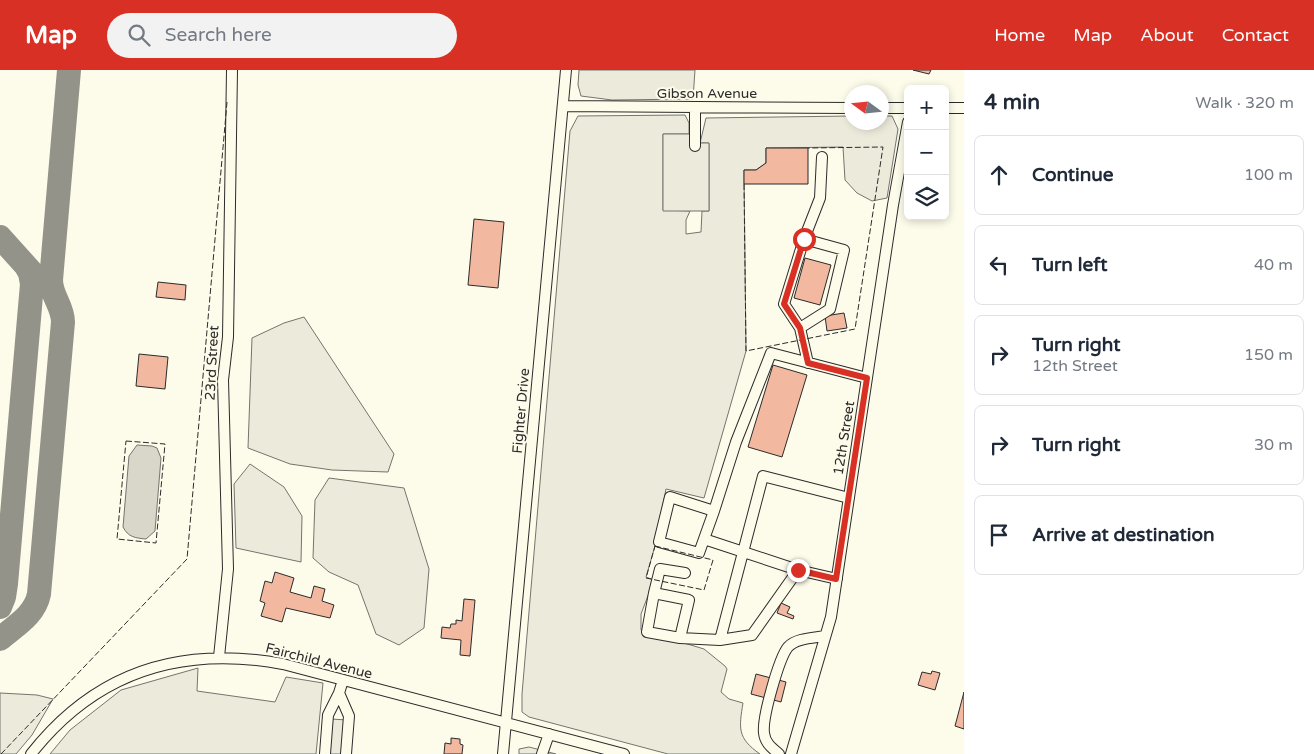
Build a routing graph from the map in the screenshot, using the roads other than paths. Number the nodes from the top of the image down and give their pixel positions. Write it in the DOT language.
graph roads {
  1 [pos="232,70"];
  2 [pos="566,70"];
  3 [pos="563,106"];
  4 [pos="695,107"];
  5 [pos="844,108"];
  6 [pos="889,108"];
  7 [pos="904,108"];
  8 [pos="949,108"];
  9 [pos="964,108"];
  10 [pos="907,130"];
  11 [pos="695,146"];
  12 [pos="822,157"];
  13 [pos="804,239"];
  14 [pos="800,328"];
  15 [pos="808,363"];
  16 [pos="867,378"];
  17 [pos="849,498"];
  18 [pos="714,511"];
  19 [pos="704,540"];
  20 [pos="742,552"];
  21 [pos="798,570"];
  22 [pos="686,574"];
  23 [pos="836,579"];
  24 [pos="654,593"];
  25 [pos="825,636"];
  26 [pos="680,638"];
  27 [pos="720,640"];
  28 [pos="219,657"];
  29 [pos="343,680"];
  30 [pos="339,694"];
  31 [pos="506,722"];
  32 [pos="549,734"];
  33 [pos="31,754"];
  34 [pos="325,754"];
  35 [pos="346,754"];
  36 [pos="503,754"];
  37 [pos="542,754"];
  38 [pos="624,754"];
  39 [pos="779,754"];
  40 [pos="791,754"];
  1 -- 28 [label="street, 23rd Street"];
  2 -- 3 [label="street, Fighter Drive"];
  3 -- 4 [label="street, Gibson Avenue"];
  3 -- 31 [label="street, Fighter Drive"];
  4 -- 5 [label="street, Gibson Avenue"];
  4 -- 11 [label="street"];
  6 -- 7 [label="street"];
  8 -- 9 [label="street"];
  10 -- 16 [label="street, 12th Street"];
  12 -- 13 [label="street"];
  13 -- 14 [label="street"];
  13 -- 14 [label="street"];
  14 -- 15 [label="street"];
  15 -- 16 [label="street"];
  15 -- 18 [label="street"];
  16 -- 17 [label="street, 12th Street"];
  17 -- 20 [label="street"];
  17 -- 23 [label="street, 12th Street"];
  18 -- 19 [label="street"];
  18 -- 19 [label="street"];
  19 -- 20 [label="street"];
  20 -- 21 [label="street"];
  20 -- 27 [label="street"];
  21 -- 23 [label="street"];
  21 -- 27 [label="street"];
  22 -- 24 [label="street"];
  23 -- 25 [label="street, 12th Street"];
  24 -- 26 [label="street"];
  24 -- 26 [label="street"];
  25 -- 39 [label="street"];
  25 -- 40 [label="street, 12th Street"];
  26 -- 27 [label="street"];
  28 -- 29 [label="street, Fairchild Avenue"];
  28 -- 33 [label="street, Fairchild Avenue"];
  29 -- 30 [label="street"];
  29 -- 31 [label="street, Fairchild Avenue"];
  30 -- 34 [label="street"];
  30 -- 35 [label="street"];
  31 -- 32 [label="street, Fairchild Avenue"];
  31 -- 36 [label="street, Fighter Drive"];
  32 -- 37 [label="street"];
  32 -- 38 [label="street, Fairchild Avenue"];
}
